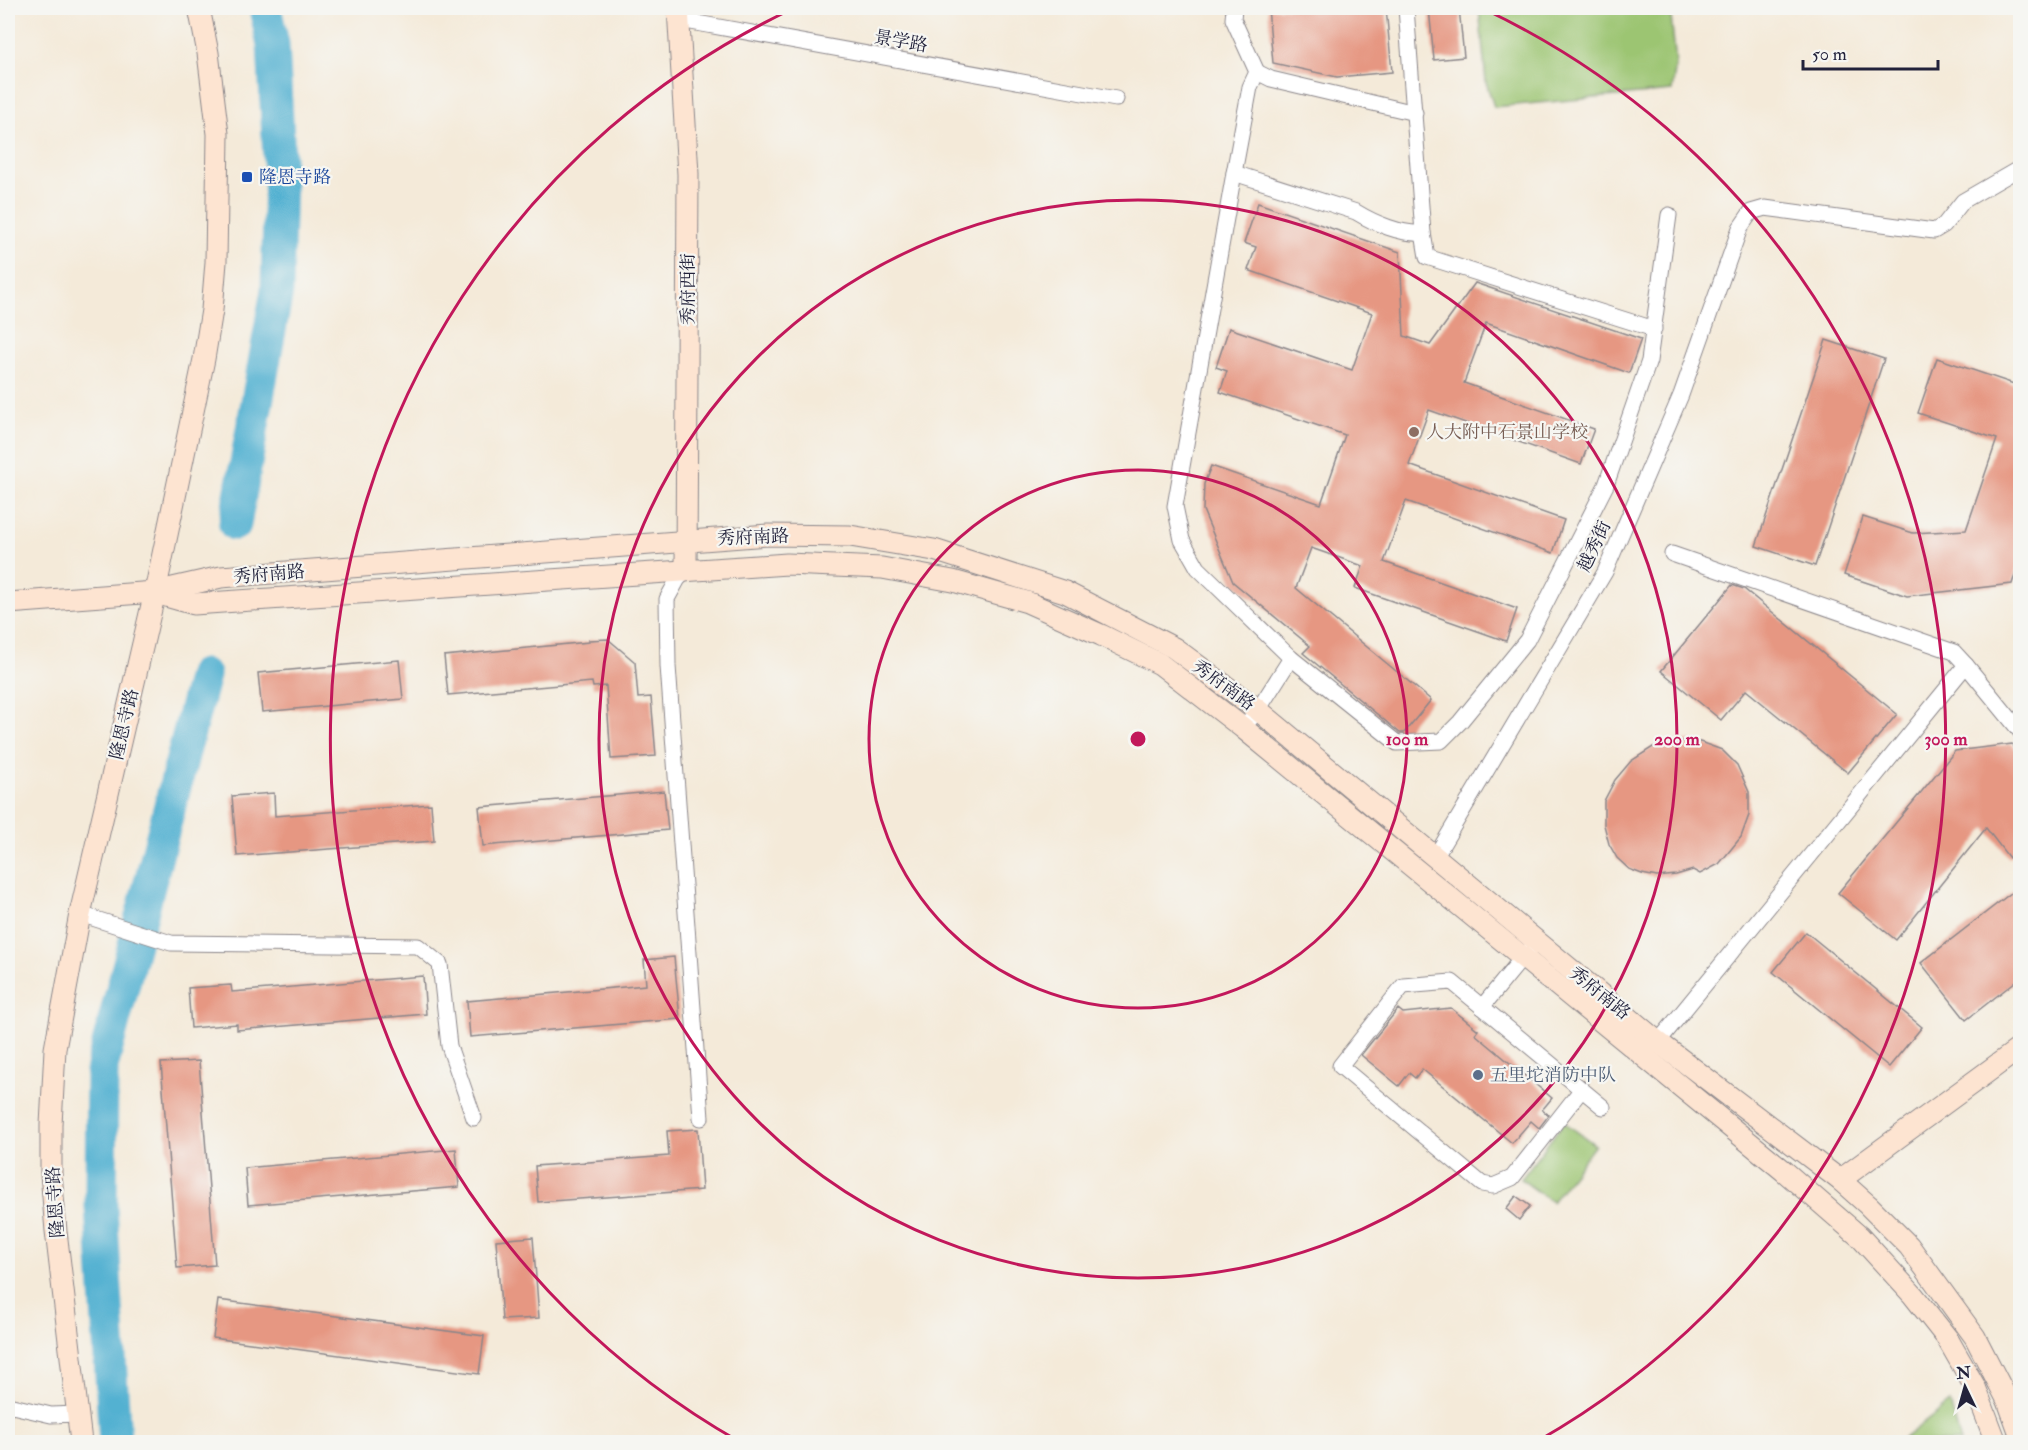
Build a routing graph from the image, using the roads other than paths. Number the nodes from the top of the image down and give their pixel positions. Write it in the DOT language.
graph roads {
  1 [pos="199,8"];
  2 [pos="1234,8"];
  3 [pos="1406,8"];
  4 [pos="679,14"];
  5 [pos="1257,72"];
  6 [pos="1116,99"];
  7 [pos="1415,113"];
  8 [pos="2020,168"];
  9 [pos="1234,173"];
  10 [pos="1669,215"];
  11 [pos="1423,233"];
  12 [pos="1654,330"];
  13 [pos="686,540"];
  14 [pos="1672,554"];
  15 [pos="686,571"];
  16 [pos="155,592"];
  17 [pos="8,603"];
  18 [pos="1291,658"];
  19 [pos="1966,665"];
  20 [pos="1258,710"];
  21 [pos="1243,728"];
  22 [pos="2020,731"];
  23 [pos="1435,857"];
  24 [pos="88,916"];
  25 [pos="1536,941"];
  26 [pos="1522,958"];
  27 [pos="1482,1007"];
  28 [pos="1658,1042"];
  29 [pos="2020,1048"];
  30 [pos="1582,1089"];
  31 [pos="1603,1107"];
  32 [pos="474,1118"];
  33 [pos="701,1118"];
  34 [pos="1840,1180"];
  35 [pos="8,1405"];
  36 [pos="77,1414"];
  37 [pos="2020,1434"];
  38 [pos="81,1443"];
  39 [pos="1996,1443"];
  1 -- 16 [label="street, 隆恩寺路"];
  2 -- 5 [label="street"];
  3 -- 7 [label="street"];
  4 -- 6 [label="street, 景学路"];
  4 -- 13 [label="street, 秀府西街"];
  5 -- 7 [label="street"];
  5 -- 9 [label="street"];
  7 -- 11 [label="street"];
  8 -- 23 [label="street, 越秀街"];
  9 -- 11 [label="street"];
  9 -- 18 [label="street"];
  10 -- 12 [label="street"];
  11 -- 12 [label="street"];
  12 -- 18 [label="street"];
  13 -- 15 [label="street, 秀府西街"];
  13 -- 16 [label="street, 秀府南路"];
  13 -- 20 [label="street, 秀府南路"];
  14 -- 19 [label="street"];
  15 -- 16 [label="street, 秀府南路"];
  15 -- 21 [label="street, 秀府南路"];
  15 -- 33 [label="street"];
  16 -- 17 [label="street, 秀府南路"];
  16 -- 24 [label="street, 隆恩寺路"];
  18 -- 20 [label="street"];
  19 -- 22 [label="street"];
  19 -- 28 [label="street"];
  20 -- 21 [label="street"];
  20 -- 23 [label="street, 秀府南路"];
  21 -- 26 [label="street, 秀府南路"];
  23 -- 25 [label="street, 秀府南路"];
  24 -- 32 [label="street"];
  24 -- 36 [label="street, 隆恩寺路"];
  25 -- 26 [label="street"];
  25 -- 28 [label="street, 秀府南路"];
  26 -- 27 [label="street"];
  26 -- 39 [label="street, 秀府南路"];
  27 -- 30 [label="street"];
  27 -- 30 [label="street"];
  28 -- 34 [label="street, 秀府南路"];
  29 -- 34 [label="street"];
  30 -- 31 [label="street"];
  34 -- 37 [label="street, 秀府南路"];
  35 -- 36 [label="street"];
  36 -- 38 [label="street, 隆恩寺路"];
}
